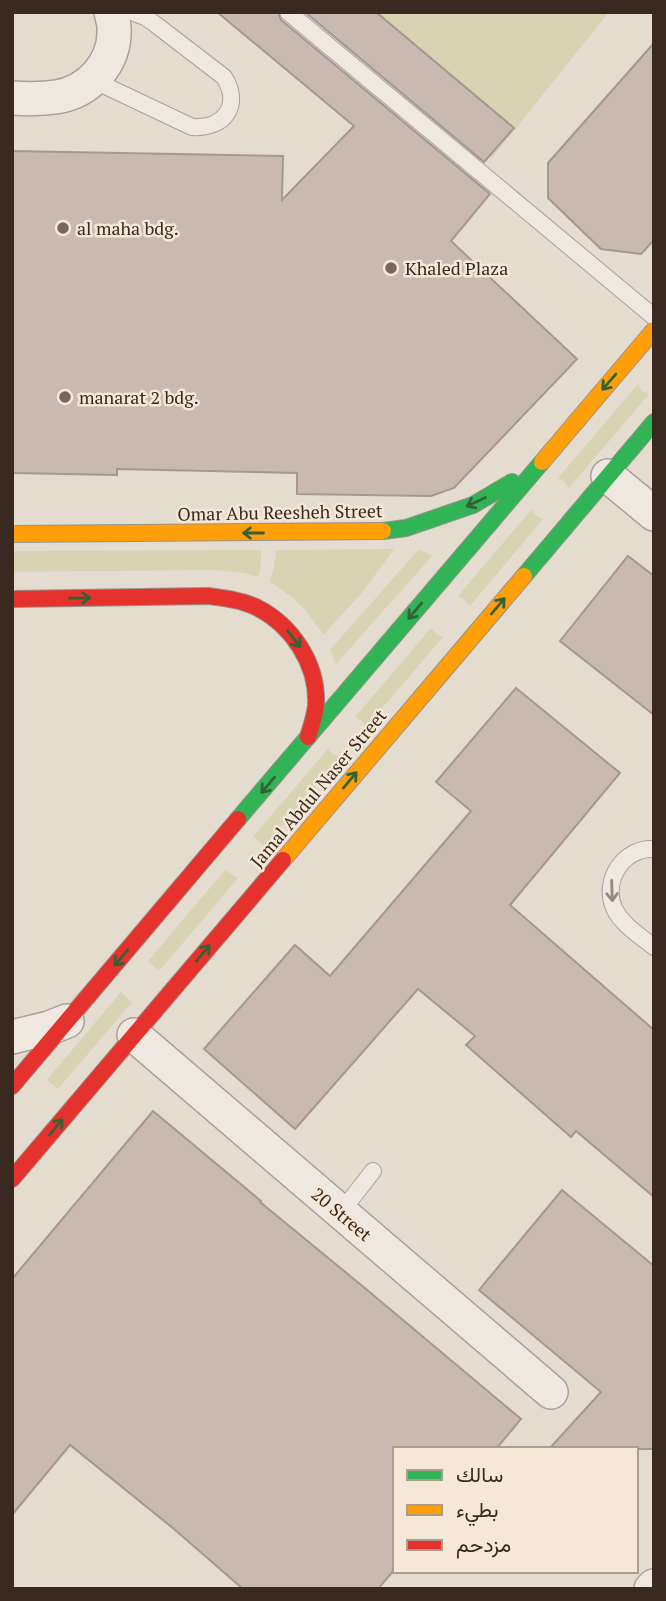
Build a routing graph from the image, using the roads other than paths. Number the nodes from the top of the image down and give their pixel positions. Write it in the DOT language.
graph roads {
  1 [pos="111,12"];
  2 [pos="132,12"];
  3 [pos="288,12"];
  4 [pos="93,80"];
  5 [pos="25,99"];
  6 [pos="654,317"];
  7 [pos="654,330"];
  8 [pos="654,422"];
  9 [pos="535,468"];
  10 [pos="608,475"];
  11 [pos="654,514"];
  12 [pos="12,534"];
  13 [pos="12,599"];
  14 [pos="309,737"];
  15 [pos="654,849"];
  16 [pos="654,947"];
  17 [pos="68,1021"];
  18 [pos="134,1035"];
  19 [pos="12,1037"];
  20 [pos="12,1086"];
  21 [pos="373,1171"];
  22 [pos="12,1179"];
  23 [pos="341,1212"];
  24 [pos="551,1392"];
  1 -- 4 [label="street"];
  2 -- 4 [label="lane"];
  3 -- 6 [label="lane"];
  4 -- 5 [label="street"];
  7 -- 9 [label="street, one-way"];
  8 -- 10 [label="street, Jamal Abdul Naser Street"];
  9 -- 12 [label="street, Omar Abu Reesheh Street, one-way"];
  9 -- 14 [label="street, one-way"];
  10 -- 11 [label="street"];
  18 -- 10 [label="street, Jamal Abdul Naser Street, one-way"];
  13 -- 14 [label="street, one-way"];
  14 -- 17 [label="street, one-way"];
  15 -- 16 [label="lane, one-way"];
  17 -- 19 [label="street"];
  17 -- 20 [label="street"];
  22 -- 18 [label="street, Jamal Abdul Naser Street, one-way"];
  18 -- 23 [label="street, 20 Street"];
  21 -- 23 [label="lane"];
  23 -- 24 [label="street, 20 Street"];
}
